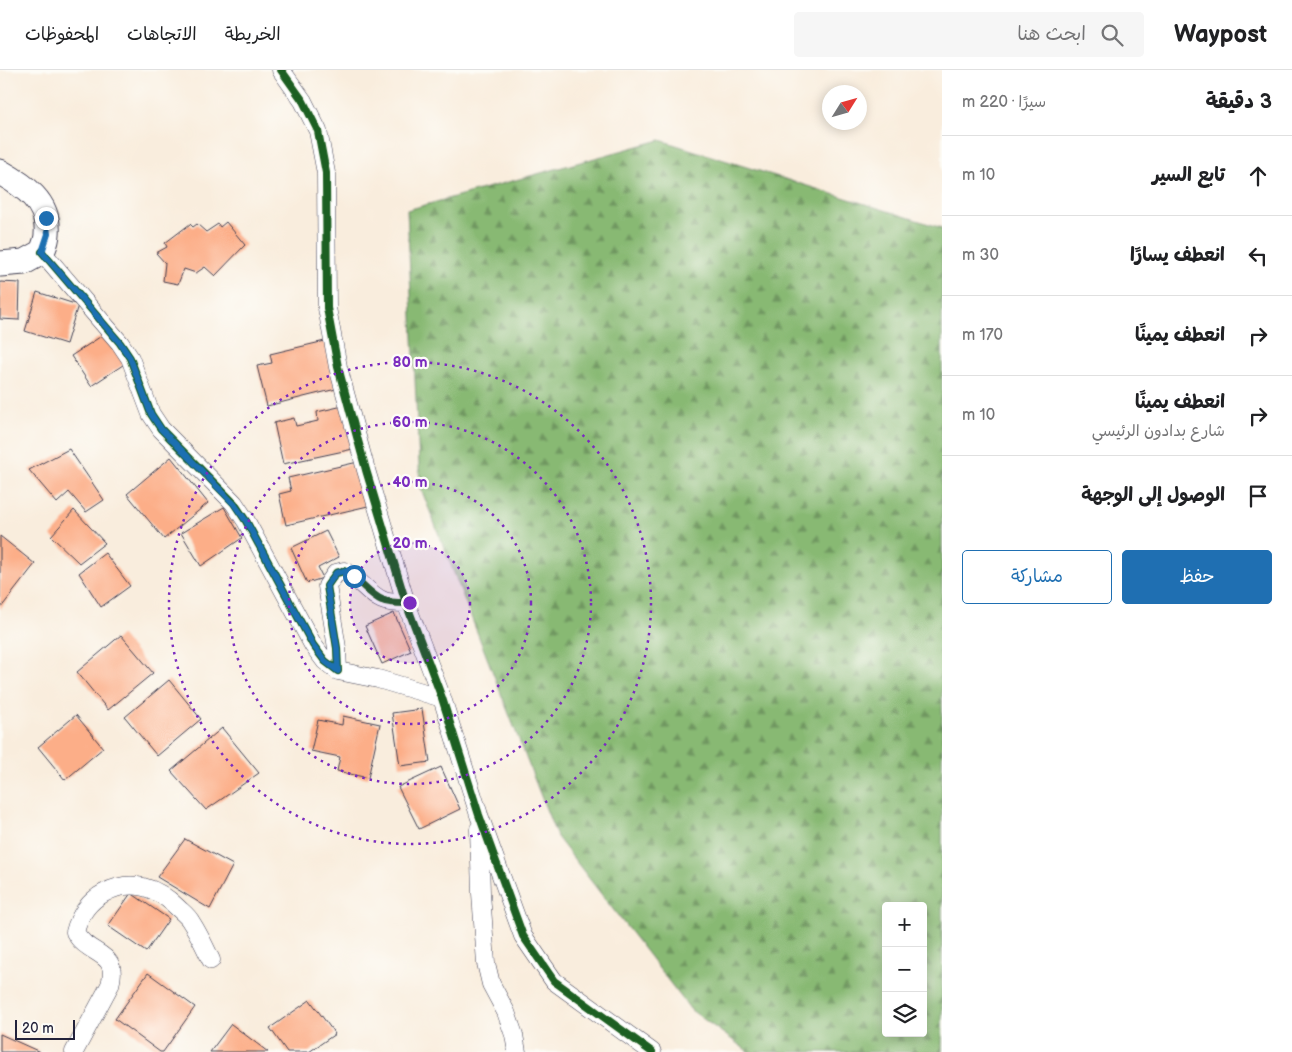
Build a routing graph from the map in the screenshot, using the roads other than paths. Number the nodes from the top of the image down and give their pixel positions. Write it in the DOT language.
graph roads {
  1 [pos="281,70"];
  2 [pos="0,172"];
  3 [pos="42,252"];
  4 [pos="0,264"];
  5 [pos="406,603"];
  6 [pos="338,671"];
  7 [pos="442,698"];
  8 [pos="479,815"];
  9 [pos="211,960"];
  10 [pos="74,1052"];
  11 [pos="516,1052"];
  12 [pos="652,1052"];
  1 -- 5 [label="street"];
  2 -- 3 [label="main road"];
  3 -- 4 [label="main road"];
  3 -- 6 [label="street"];
  5 -- 6 [label="street"];
  5 -- 7 [label="street"];
  6 -- 7 [label="street"];
  7 -- 8 [label="street"];
  8 -- 11 [label="street"];
  8 -- 12 [label="street"];
  9 -- 10 [label="street"];
}
